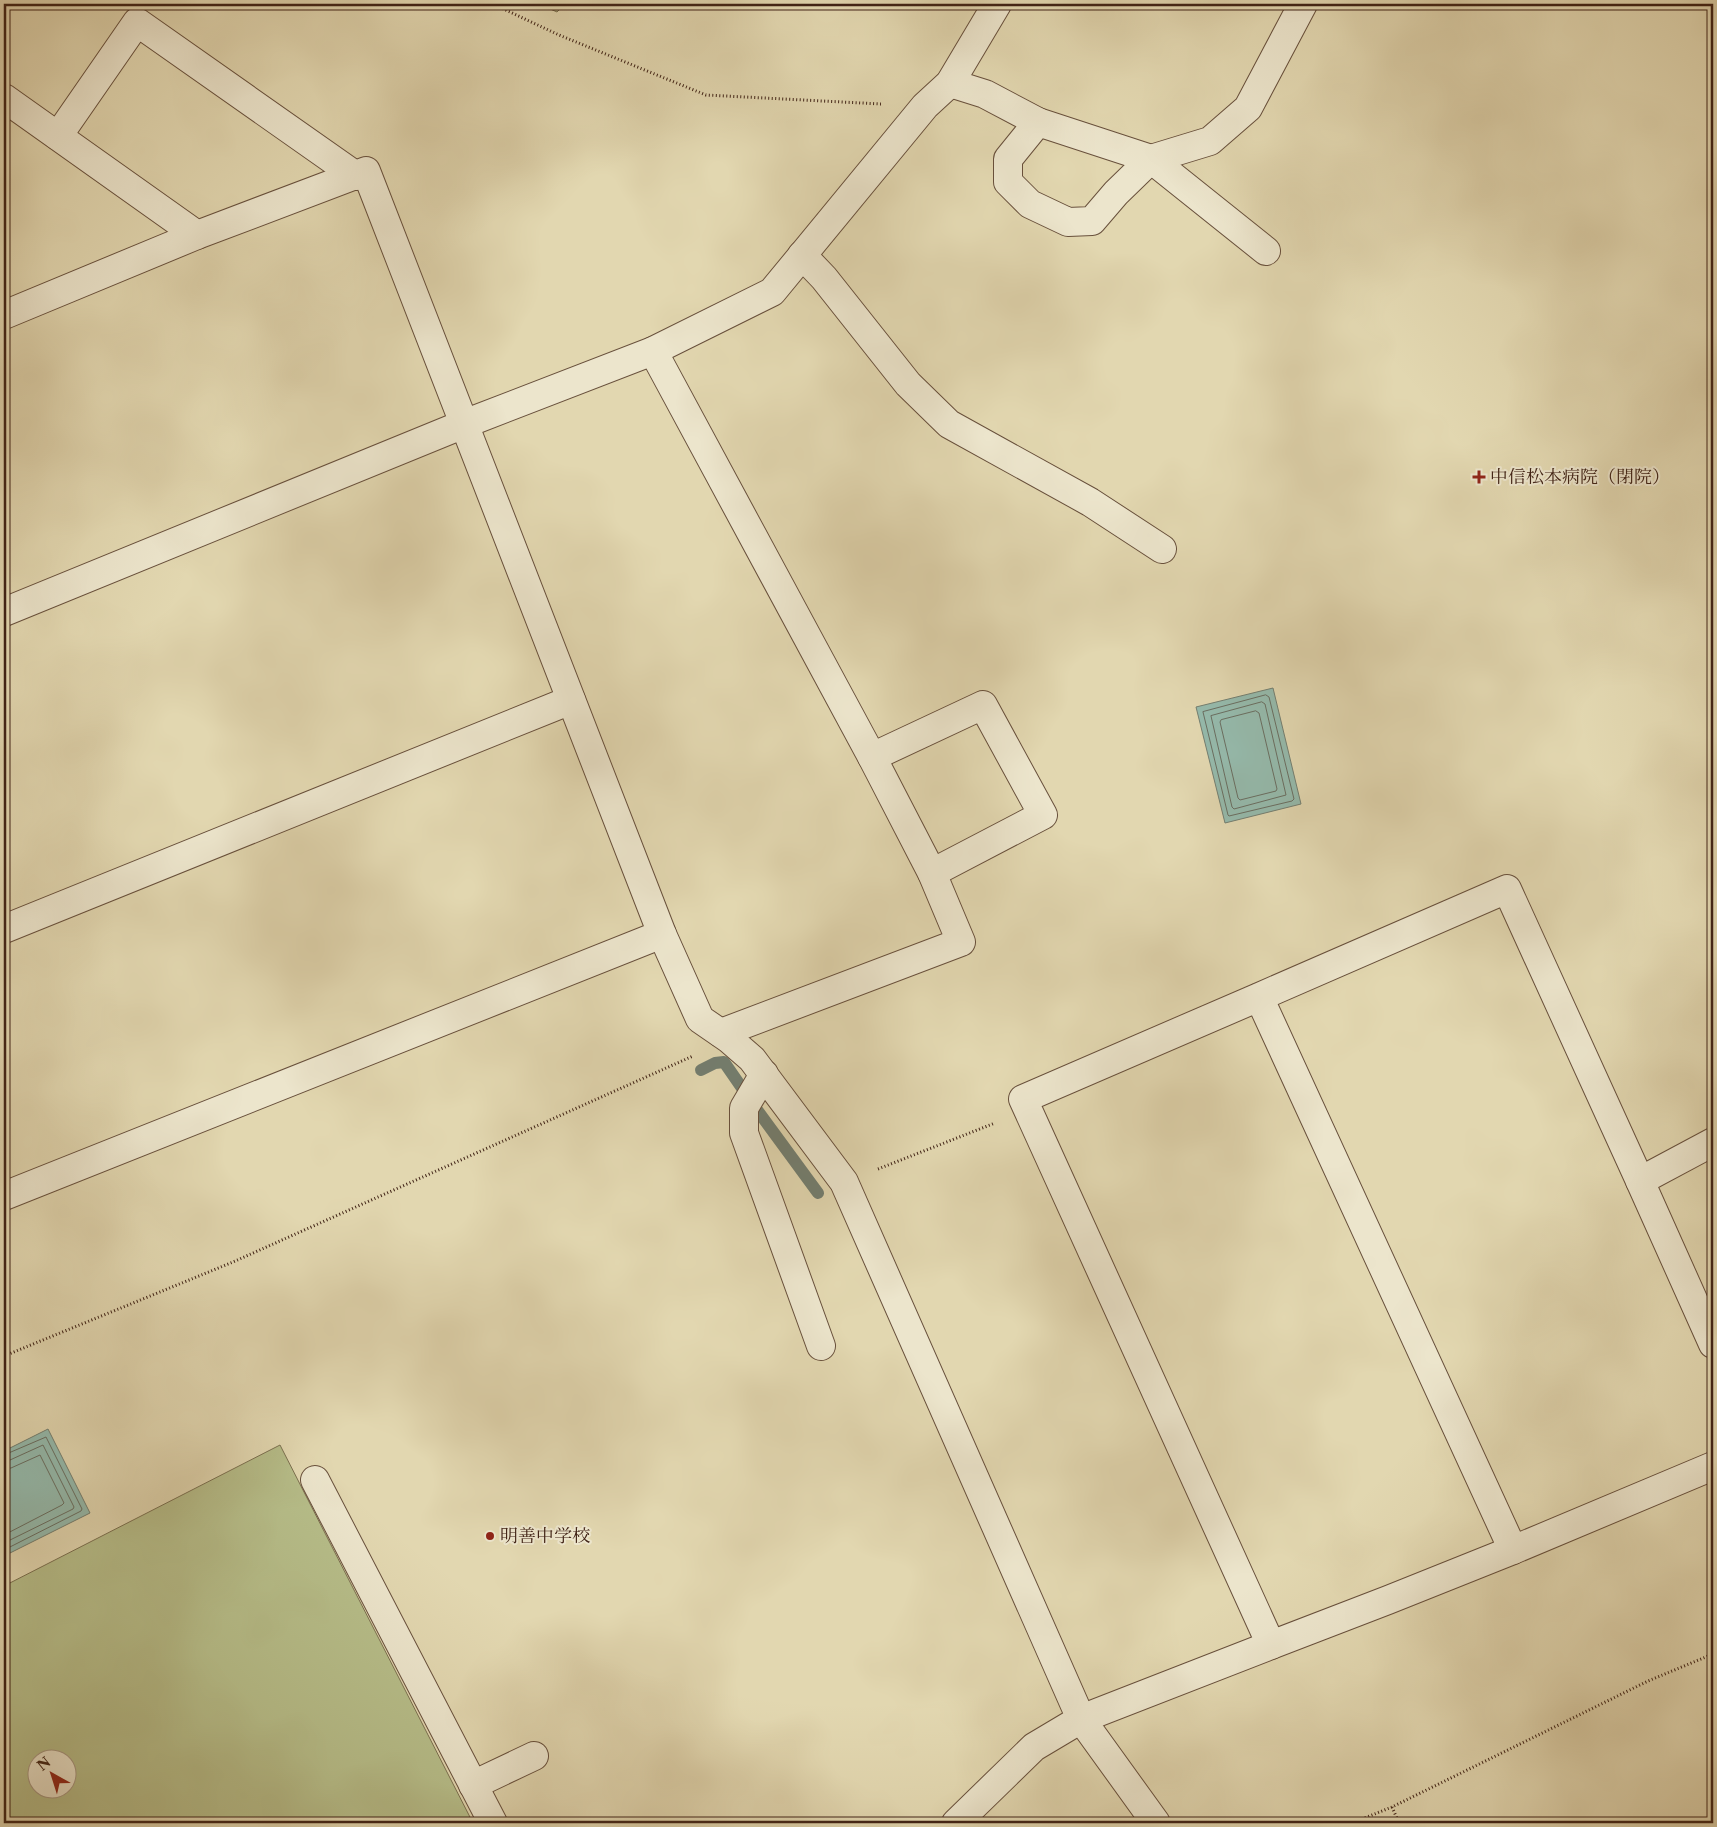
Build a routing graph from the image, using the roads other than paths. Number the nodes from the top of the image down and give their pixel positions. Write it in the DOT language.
graph roads {
  1 [pos="997,4"];
  2 [pos="1303,4"];
  3 [pos="950,83"];
  4 [pos="4,98"];
  5 [pos="1038,122"];
  6 [pos="58,136"];
  7 [pos="1150,159"];
  8 [pos="356,176"];
  9 [pos="197,236"];
  10 [pos="1266,251"];
  11 [pos="802,255"];
  12 [pos="4,315"];
  13 [pos="653,351"];
  14 [pos="464,424"];
  15 [pos="1162,549"];
  16 [pos="4,612"];
  17 [pos="571,700"];
  18 [pos="872,757"];
  19 [pos="932,873"];
  20 [pos="4,929"];
  21 [pos="662,934"];
  22 [pos="1259,998"];
  23 [pos="725,1036"];
  24 [pos="758,1084"];
  25 [pos="1713,1142"];
  26 [pos="1640,1181"];
  27 [pos="4,1196"];
  28 [pos="1713,1344"];
  29 [pos="821,1346"];
  30 [pos="1713,1466"];
  31 [pos="315,1480"];
  32 [pos="1513,1550"];
  33 [pos="1271,1645"];
  34 [pos="1081,1719"];
  35 [pos="534,1756"];
  36 [pos="473,1785"];
  37 [pos="493,1823"];
  38 [pos="956,1823"];
  39 [pos="1156,1823"];
  1 -- 3 [label="street"];
  2 -- 7 [label="street"];
  3 -- 5 [label="street"];
  3 -- 11 [label="street"];
  4 -- 6 [label="street"];
  5 -- 7 [label="street"];
  5 -- 7 [label="street"];
  6 -- 8 [label="street"];
  6 -- 9 [label="street"];
  7 -- 10 [label="street"];
  8 -- 9 [label="street"];
  8 -- 14 [label="street"];
  9 -- 12 [label="street"];
  11 -- 13 [label="street"];
  11 -- 15 [label="street"];
  13 -- 14 [label="street"];
  13 -- 18 [label="street"];
  14 -- 16 [label="street"];
  14 -- 17 [label="street"];
  17 -- 20 [label="street"];
  17 -- 21 [label="street"];
  18 -- 19 [label="street"];
  18 -- 19 [label="street"];
  19 -- 23 [label="street"];
  21 -- 23 [label="street"];
  21 -- 27 [label="street"];
  22 -- 26 [label="street"];
  22 -- 32 [label="street"];
  22 -- 33 [label="street"];
  23 -- 24 [label="street"];
  24 -- 29 [label="street"];
  24 -- 34 [label="street"];
  25 -- 26 [label="street"];
  26 -- 28 [label="street"];
  30 -- 32 [label="street"];
  31 -- 36 [label="street"];
  32 -- 33 [label="street"];
  33 -- 34 [label="street"];
  34 -- 38 [label="street"];
  34 -- 39 [label="street"];
  35 -- 36 [label="street"];
  36 -- 37 [label="street"];
}
